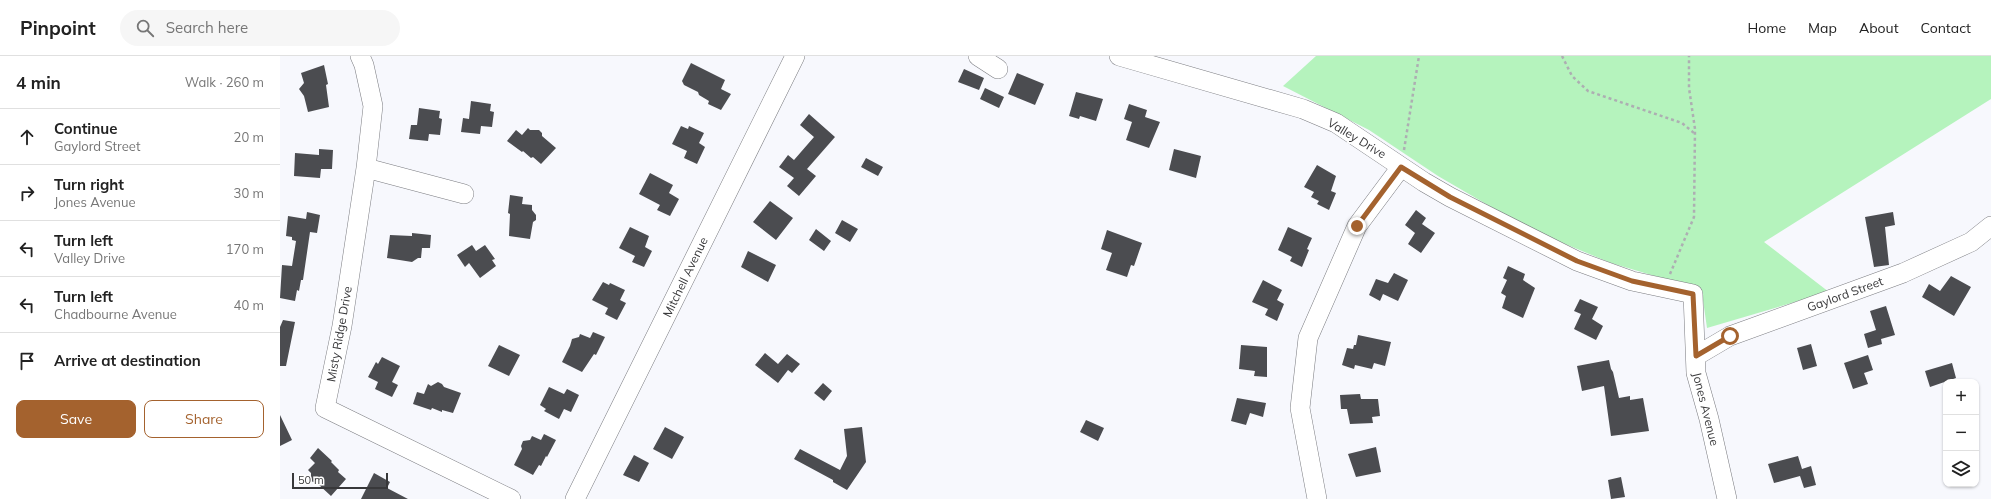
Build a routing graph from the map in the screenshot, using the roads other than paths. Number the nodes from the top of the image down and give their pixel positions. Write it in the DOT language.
graph roads {
  1 [pos="360,56"];
  2 [pos="795,56"];
  3 [pos="978,56"];
  4 [pos="1119,56"];
  5 [pos="998,69"];
  6 [pos="1401,167"];
  7 [pos="366,168"];
  8 [pos="464,194"];
  9 [pos="1991,226"];
  10 [pos="1693,294"];
  11 [pos="1696,356"];
  12 [pos="511,499"];
  13 [pos="575,499"];
  14 [pos="1317,499"];
  15 [pos="1727,499"];
  1 -- 7 [label="street, Misty Ridge Drive"];
  2 -- 13 [label="street, Mitchell Avenue"];
  3 -- 5 [label="street"];
  4 -- 6 [label="street, Valley Drive"];
  6 -- 10 [label="street, Valley Drive"];
  6 -- 14 [label="street"];
  7 -- 8 [label="street"];
  7 -- 12 [label="street, Misty Ridge Drive"];
  9 -- 11 [label="street, Gaylord Street"];
  10 -- 11 [label="street, Jones Avenue"];
  11 -- 15 [label="street, Jones Avenue"];
}
